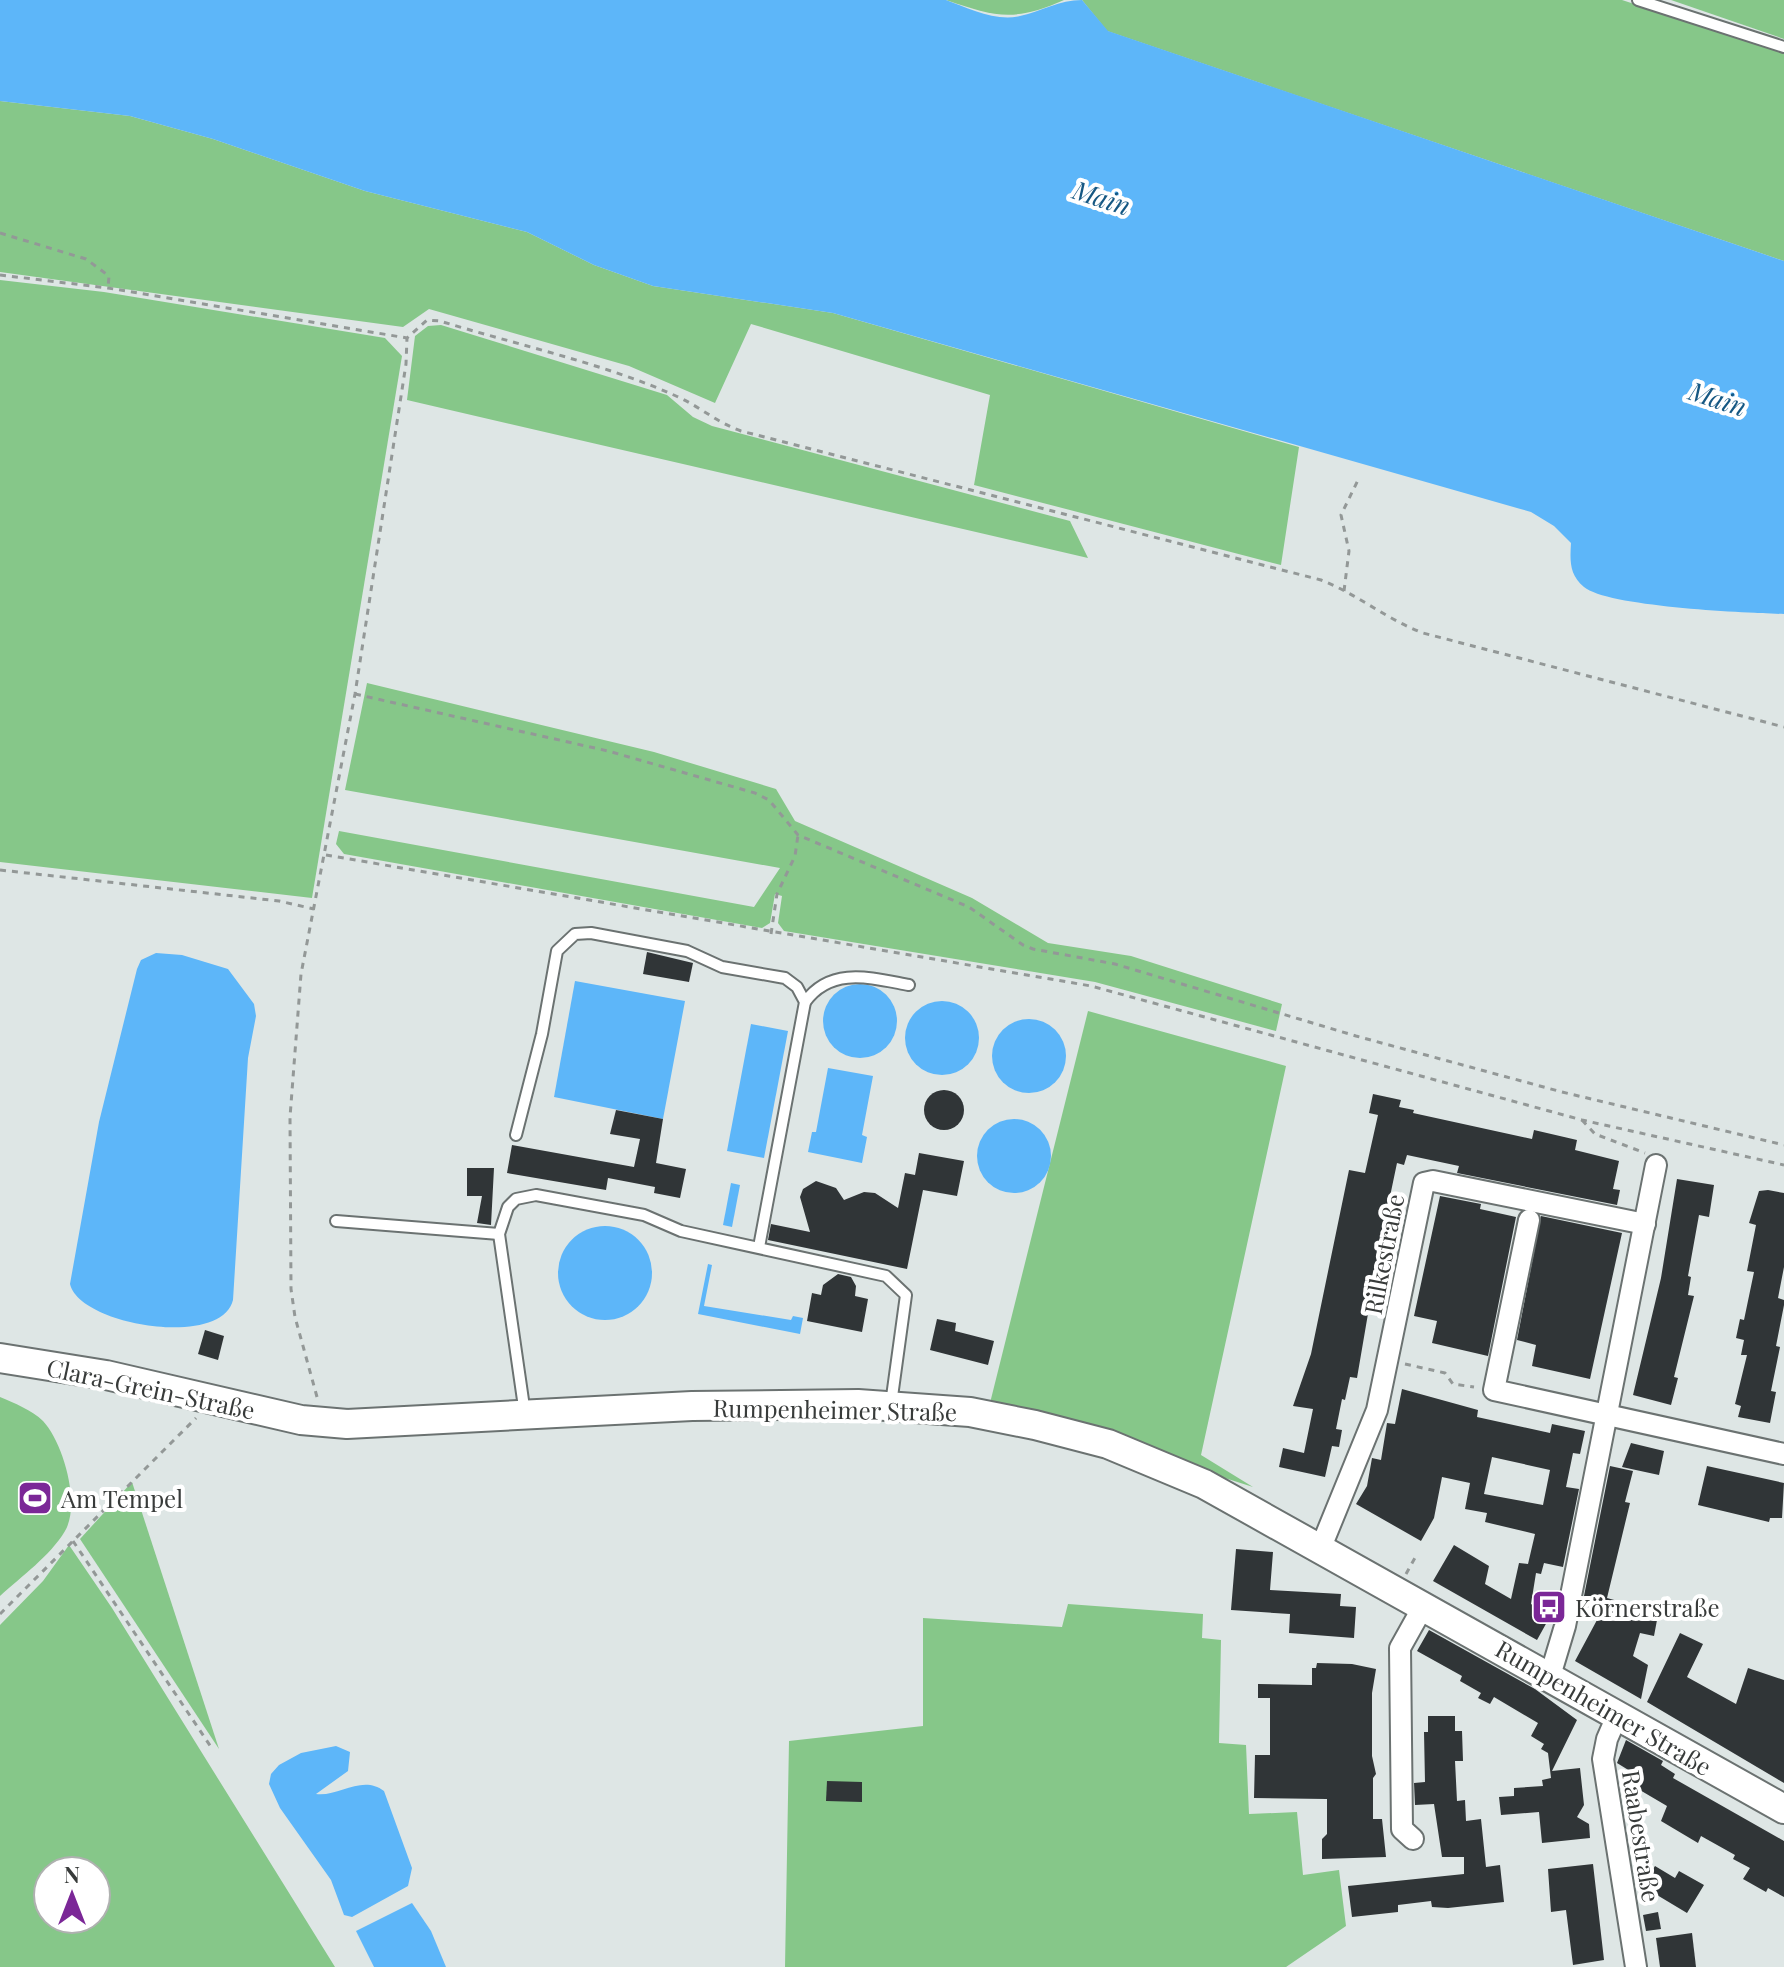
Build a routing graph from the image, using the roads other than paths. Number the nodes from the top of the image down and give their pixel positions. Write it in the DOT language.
graph roads {
  1 [pos="1638,0"];
  2 [pos="1784,47"];
  3 [pos="909,985"];
  4 [pos="805,1002"];
  5 [pos="516,1135"];
  6 [pos="1656,1165"];
  7 [pos="1529,1220"];
  8 [pos="336,1221"];
  9 [pos="1645,1224"];
  10 [pos="499,1234"];
  11 [pos="759,1247"];
  12 [pos="0,1358"];
  13 [pos="891,1407"];
  14 [pos="1606,1415"];
  15 [pos="526,1416"];
  16 [pos="313,1421"];
  17 [pos="1784,1454"];
  18 [pos="1321,1547"];
  19 [pos="1424,1605"];
  20 [pos="1550,1676"];
  21 [pos="1617,1716"];
  22 [pos="1784,1809"];
  23 [pos="1413,1839"];
  24 [pos="1636,1967"];
  1 -- 2 [label="lane"];
  3 -- 4 [label="lane"];
  4 -- 5 [label="lane"];
  4 -- 11 [label="lane"];
  6 -- 9 [label="street"];
  7 -- 14 [label="street"];
  8 -- 10 [label="lane"];
  9 -- 14 [label="street"];
  9 -- 18 [label="street, Rilkestraße"];
  10 -- 11 [label="lane"];
  10 -- 15 [label="lane"];
  11 -- 13 [label="lane"];
  12 -- 16 [label="street, Clara-Grein-Straße"];
  13 -- 15 [label="street, Rumpenheimer Straße"];
  13 -- 18 [label="street, Rumpenheimer Straße"];
  14 -- 17 [label="street"];
  14 -- 20 [label="street"];
  15 -- 16 [label="street, Rumpenheimer Straße"];
  18 -- 19 [label="street, Rumpenheimer Straße"];
  19 -- 20 [label="street, Rumpenheimer Straße"];
  19 -- 23 [label="street"];
  20 -- 21 [label="street, Rumpenheimer Straße"];
  21 -- 22 [label="street, Rumpenheimer Straße"];
  21 -- 24 [label="street, Raabestraße"];
}
